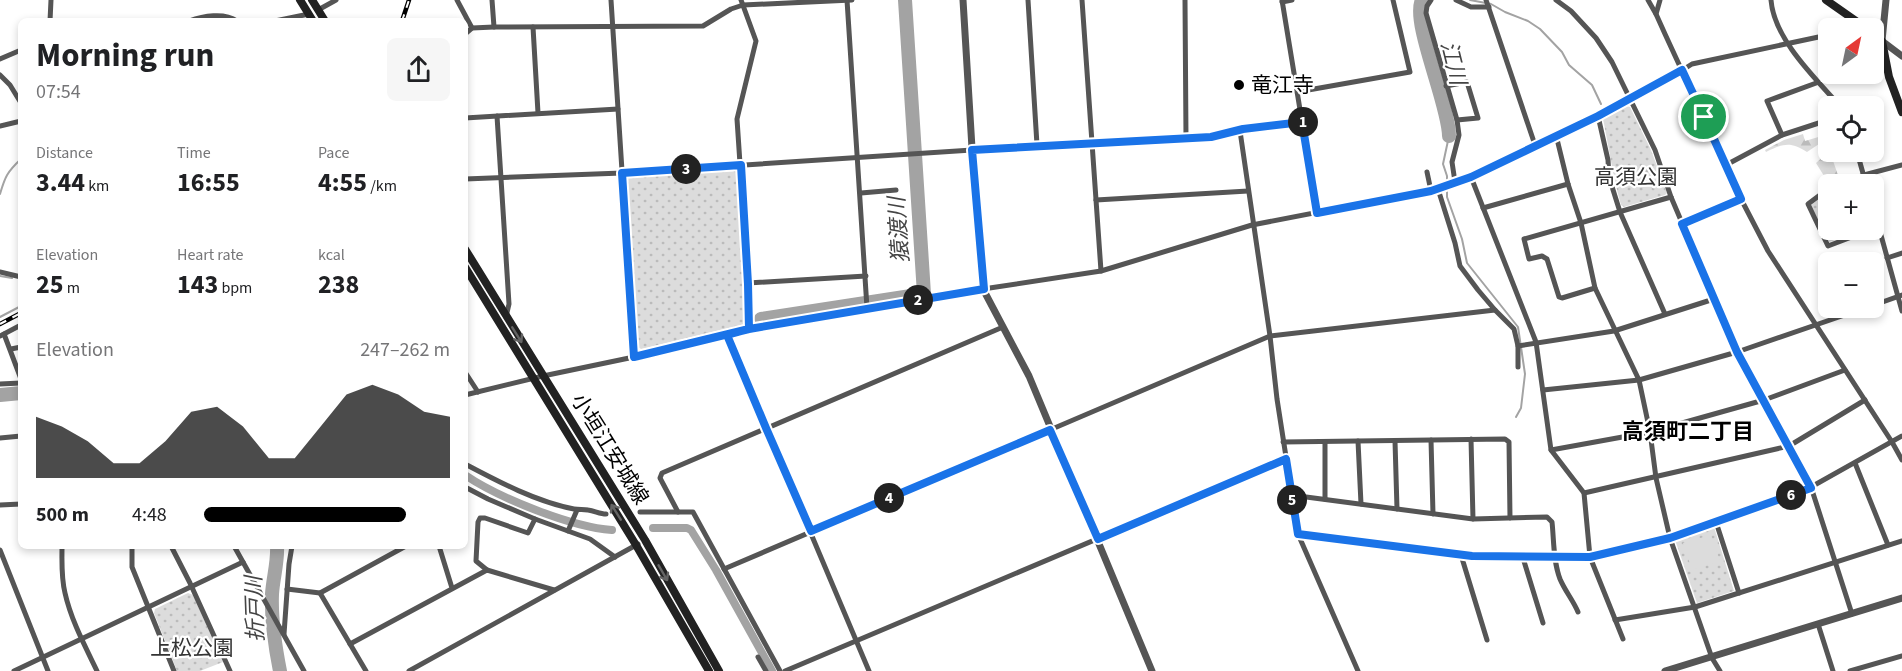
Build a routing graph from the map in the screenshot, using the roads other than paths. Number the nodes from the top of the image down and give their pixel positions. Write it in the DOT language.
graph roads {
  1 [pos="51,0"];
  2 [pos="300,0"];
  3 [pos="312,0"];
  4 [pos="336,0"];
  5 [pos="457,0"];
  6 [pos="492,0"];
  7 [pos="612,0"];
  8 [pos="848,0"];
  9 [pos="852,0"];
  10 [pos="963,0"];
  11 [pos="1028,0"];
  12 [pos="1082,0"];
  13 [pos="1185,0"];
  14 [pos="1292,0"];
  15 [pos="1393,0"];
  16 [pos="1431,0"];
  17 [pos="1456,0"];
  18 [pos="1556,0"];
  19 [pos="1648,0"];
  20 [pos="1660,0"];
  21 [pos="1771,0"];
  22 [pos="1826,0"];
  23 [pos="1886,0"];
  24 [pos="1282,1"];
  25 [pos="742,3"];
  26 [pos="1488,4"];
  27 [pos="318,10"];
  28 [pos="1656,14"];
  29 [pos="311,17"];
  30 [pos="50,18"];
  31 [pos="203,18"];
  32 [pos="232,18"];
  33 [pos="323,18"];
  34 [pos="467,18"];
  35 [pos="1850,18"];
  36 [pos="1884,20"];
  37 [pos="468,21"];
  38 [pos="613,26"];
  39 [pos="494,27"];
  40 [pos="533,27"];
  41 [pos="472,28"];
  42 [pos="468,31"];
  43 [pos="1818,37"];
  44 [pos="1884,42"];
  45 [pos="1788,43"];
  46 [pos="18,51"];
  47 [pos="1884,51"];
  48 [pos="1902,56"];
  49 [pos="0,59"];
  50 [pos="1682,70"];
  51 [pos="0,75"];
  52 [pos="1818,81"];
  53 [pos="1818,82"];
  54 [pos="1821,84"];
  55 [pos="1446,86"];
  56 [pos="1297,92"];
  57 [pos="1831,96"];
  58 [pos="18,98"];
  59 [pos="1630,99"];
  60 [pos="618,109"];
  61 [pos="1902,112"];
  62 [pos="538,113"];
  63 [pos="497,116"];
  64 [pos="1598,116"];
  65 [pos="468,118"];
  66 [pos="1457,120"];
  67 [pos="18,122"];
  68 [pos="1302,122"];
  69 [pos="1818,123"];
  70 [pos="0,126"];
  71 [pos="1240,131"];
  72 [pos="1556,135"];
  73 [pos="1782,135"];
  74 [pos="1186,138"];
  75 [pos="1092,142"];
  76 [pos="1535,145"];
  77 [pos="1037,146"];
  78 [pos="972,150"];
  79 [pos="858,158"];
  80 [pos="741,165"];
  81 [pos="1726,165"];
  82 [pos="1902,165"];
  83 [pos="1426,172"];
  84 [pos="622,173"];
  85 [pos="1868,174"];
  86 [pos="501,177"];
  87 [pos="1471,177"];
  88 [pos="468,179"];
  89 [pos="1455,182"];
  90 [pos="1568,184"];
  91 [pos="1438,189"];
  92 [pos="896,190"];
  93 [pos="1248,191"];
  94 [pos="1431,191"];
  95 [pos="861,193"];
  96 [pos="1818,196"];
  97 [pos="1671,197"];
  98 [pos="1741,199"];
  99 [pos="1096,200"];
  100 [pos="1483,208"];
  101 [pos="1620,212"];
  102 [pos="1317,213"];
  103 [pos="1581,223"];
  104 [pos="1682,224"];
  105 [pos="1252,225"];
  106 [pos="1818,225"];
  107 [pos="1825,240"];
  108 [pos="1843,240"];
  109 [pos="1879,240"];
  110 [pos="1902,253"];
  111 [pos="468,254"];
  112 [pos="1887,258"];
  113 [pos="1101,271"];
  114 [pos="0,272"];
  115 [pos="468,272"];
  116 [pos="18,276"];
  117 [pos="866,276"];
  118 [pos="748,284"];
  119 [pos="1595,288"];
  120 [pos="984,289"];
  121 [pos="1900,296"];
  122 [pos="1714,299"];
  123 [pos="1884,302"];
  124 [pos="867,305"];
  125 [pos="1495,310"];
  126 [pos="1902,311"];
  127 [pos="1665,315"];
  128 [pos="506,317"];
  129 [pos="1836,318"];
  130 [pos="1815,325"];
  131 [pos="18,327"];
  132 [pos="1003,327"];
  133 [pos="749,329"];
  134 [pos="1614,331"];
  135 [pos="2,335"];
  136 [pos="727,335"];
  137 [pos="1269,336"];
  138 [pos="1536,342"];
  139 [pos="1518,346"];
  140 [pos="18,348"];
  141 [pos="11,349"];
  142 [pos="1737,352"];
  143 [pos="634,357"];
  144 [pos="1518,367"];
  145 [pos="1845,370"];
  146 [pos="18,371"];
  147 [pos="468,377"];
  148 [pos="538,377"];
  149 [pos="1639,380"];
  150 [pos="18,381"];
  151 [pos="0,384"];
  152 [pos="1543,390"];
  153 [pos="478,392"];
  154 [pos="468,394"];
  155 [pos="1764,400"];
  156 [pos="1865,400"];
  157 [pos="766,428"];
  158 [pos="1050,430"];
  159 [pos="1650,432"];
  160 [pos="18,436"];
  161 [pos="1902,436"];
  162 [pos="0,438"];
  163 [pos="1471,439"];
  164 [pos="1431,440"];
  165 [pos="1358,441"];
  166 [pos="1395,441"];
  167 [pos="1283,442"];
  168 [pos="1325,442"];
  169 [pos="1892,442"];
  170 [pos="1789,446"];
  171 [pos="1551,450"];
  172 [pos="1286,459"];
  173 [pos="1902,460"];
  174 [pos="1855,463"];
  175 [pos="468,466"];
  176 [pos="1656,478"];
  177 [pos="1811,488"];
  178 [pos="468,489"];
  179 [pos="1584,493"];
  180 [pos="1291,495"];
  181 [pos="1324,499"];
  182 [pos="18,504"];
  183 [pos="1361,504"];
  184 [pos="0,505"];
  185 [pos="1397,509"];
  186 [pos="640,512"];
  187 [pos="678,512"];
  188 [pos="576,513"];
  189 [pos="606,514"];
  190 [pos="1433,514"];
  191 [pos="1510,518"];
  192 [pos="535,519"];
  193 [pos="1473,519"];
  194 [pos="1716,522"];
  195 [pos="569,529"];
  196 [pos="811,531"];
  197 [pos="1298,534"];
  198 [pos="1670,538"];
  199 [pos="1098,539"];
  200 [pos="1902,541"];
  201 [pos="640,542"];
  202 [pos="1888,545"];
  203 [pos="62,549"];
  204 [pos="132,549"];
  205 [pos="173,549"];
  206 [pos="236,549"];
  207 [pos="292,549"];
  208 [pos="401,549"];
  209 [pos="440,549"];
  210 [pos="0,550"];
  211 [pos="1461,555"];
  212 [pos="615,557"];
  213 [pos="1590,557"];
  214 [pos="1523,558"];
  215 [pos="1555,558"];
  216 [pos="1836,561"];
  217 [pos="243,562"];
  218 [pos="724,569"];
  219 [pos="487,570"];
  220 [pos="192,587"];
  221 [pos="452,588"];
  222 [pos="287,590"];
  223 [pos="554,590"];
  224 [pos="320,593"];
  225 [pos="1739,593"];
  226 [pos="1902,598"];
  227 [pos="1695,607"];
  228 [pos="148,608"];
  229 [pos="1578,612"];
  230 [pos="1852,614"];
  231 [pos="1615,620"];
  232 [pos="1543,623"];
  233 [pos="1818,624"];
  234 [pos="284,634"];
  235 [pos="81,639"];
  236 [pos="1623,639"];
  237 [pos="1487,640"];
  238 [pos="856,641"];
  239 [pos="351,644"];
  240 [pos="1902,656"];
  241 [pos="758,657"];
  242 [pos="43,658"];
  243 [pos="1712,658"];
  244 [pos="1879,664"];
  245 [pos="14,671"];
  246 [pos="48,671"];
  247 [pos="97,671"];
  248 [pos="174,671"];
  249 [pos="230,671"];
  250 [pos="304,671"];
  251 [pos="366,671"];
  252 [pos="409,671"];
  253 [pos="709,671"];
  254 [pos="719,671"];
  255 [pos="766,671"];
  256 [pos="780,671"];
  257 [pos="785,671"];
  258 [pos="869,671"];
  259 [pos="1152,671"];
  260 [pos="1358,671"];
  261 [pos="1665,671"];
  262 [pos="1720,671"];
  263 [pos="1833,671"];
  264 [pos="1850,671"];
  265 [pos="1880,671"];
  1 -- 30 [label="street"];
  2 -- 29 [label="main road"];
  3 -- 27 [label="main road"];
  4 -- 27 [label="street"];
  5 -- 34 [label="street"];
  6 -- 39 [label="street"];
  7 -- 38 [label="street"];
  8 -- 9 [label="street"];
  8 -- 25 [label="street"];
  8 -- 79 [label="street"];
  10 -- 78 [label="street"];
  11 -- 77 [label="street"];
  12 -- 75 [label="street"];
  13 -- 74 [label="street"];
  14 -- 24 [label="street"];
  15 -- 56 [label="street"];
  16 -- 55 [label="street"];
  17 -- 26 [label="street"];
  18 -- 59 [label="street"];
  19 -- 28 [label="street"];
  20 -- 28 [label="street"];
  21 -- 45 [label="street"];
  22 -- 35 [label="main road"];
  23 -- 36 [label="street"];
  24 -- 56 [label="street"];
  25 -- 38 [label="street"];
  25 -- 80 [label="street"];
  26 -- 76 [label="street"];
  27 -- 33 [label="main road"];
  28 -- 50 [label="street"];
  31 -- 32 [label="street"];
  37 -- 41 [label="street"];
  38 -- 40 [label="street"];
  38 -- 60 [label="street"];
  39 -- 40 [label="street"];
  39 -- 41 [label="street"];
  40 -- 62 [label="street"];
  41 -- 42 [label="street"];
  43 -- 45 [label="street"];
  44 -- 48 [label="street"];
  45 -- 50 [label="street"];
  45 -- 52 [label="street"];
  46 -- 49 [label="street"];
  47 -- 61 [label="main road"];
  50 -- 59 [label="street"];
  50 -- 81 [label="street"];
  51 -- 58 [label="street"];
  53 -- 73 [label="street"];
  54 -- 57 [label="street"];
  55 -- 66 [label="street"];
  55 -- 66 [label="street"];
  56 -- 68 [label="street"];
  59 -- 64 [label="street"];
  59 -- 97 [label="street"];
  60 -- 62 [label="street"];
  60 -- 84 [label="street"];
  62 -- 63 [label="street"];
  63 -- 65 [label="street"];
  63 -- 86 [label="street"];
  64 -- 72 [label="street"];
  64 -- 101 [label="street"];
  66 -- 89 [label="street"];
  67 -- 70 [label="street"];
  68 -- 71 [label="street"];
  68 -- 102 [label="street"];
  69 -- 73 [label="street"];
  71 -- 74 [label="street"];
  71 -- 93 [label="street"];
  72 -- 76 [label="street"];
  72 -- 90 [label="street"];
  73 -- 81 [label="street"];
  74 -- 75 [label="street"];
  75 -- 77 [label="street"];
  75 -- 99 [label="street"];
  76 -- 87 [label="street"];
  77 -- 78 [label="street"];
  78 -- 79 [label="street"];
  78 -- 120 [label="street"];
  79 -- 80 [label="street"];
  79 -- 95 [label="street"];
  80 -- 84 [label="street"];
  80 -- 118 [label="street"];
  81 -- 98 [label="street"];
  82 -- 85 [label="street"];
  83 -- 94 [label="street"];
  84 -- 86 [label="street"];
  84 -- 143 [label="street"];
  86 -- 88 [label="street"];
  86 -- 128 [label="street"];
  87 -- 89 [label="street"];
  87 -- 100 [label="street"];
  89 -- 91 [label="street"];
  90 -- 100 [label="street"];
  90 -- 103 [label="street"];
  91 -- 94 [label="street"];
  91 -- 125 [label="street"];
  92 -- 95 [label="street"];
  93 -- 99 [label="street"];
  93 -- 105 [label="street"];
  94 -- 102 [label="street"];
  95 -- 117 [label="street"];
  96 -- 106 [label="street"];
  97 -- 101 [label="street"];
  97 -- 104 [label="street"];
  98 -- 104 [label="street"];
  98 -- 130 [label="street"];
  99 -- 113 [label="street"];
  100 -- 138 [label="street"];
  101 -- 103 [label="street"];
  101 -- 127 [label="street"];
  102 -- 105 [label="street"];
  103 -- 119 [label="street"];
  103 -- 119 [label="street"];
  104 -- 122 [label="street"];
  105 -- 113 [label="street"];
  105 -- 137 [label="street"];
  107 -- 108 [label="street"];
  109 -- 112 [label="street"];
  110 -- 112 [label="street"];
  111 -- 128 [label="main road, 小垣江安城線"];
  112 -- 121 [label="street"];
  113 -- 120 [label="street"];
  114 -- 116 [label="street"];
  115 -- 148 [label="main road, 小垣江安城線"];
  117 -- 118 [label="street"];
  117 -- 124 [label="street"];
  118 -- 133 [label="street"];
  119 -- 134 [label="street"];
  120 -- 124 [label="street"];
  120 -- 132 [label="street"];
  121 -- 123 [label="street"];
  121 -- 126 [label="street"];
  122 -- 127 [label="street"];
  122 -- 142 [label="street"];
  124 -- 133 [label="street"];
  125 -- 137 [label="street"];
  125 -- 139 [label="street"];
  127 -- 134 [label="street"];
  128 -- 148 [label="main road, 小垣江安城線, one-way"];
  129 -- 130 [label="street"];
  130 -- 142 [label="street"];
  130 -- 145 [label="street"];
  131 -- 135 [label="street"];
  132 -- 157 [label="street"];
  132 -- 158 [label="street"];
  133 -- 136 [label="street"];
  134 -- 138 [label="street"];
  134 -- 149 [label="street"];
  135 -- 141 [label="street"];
  136 -- 143 [label="street"];
  136 -- 157 [label="street"];
  137 -- 158 [label="street"];
  137 -- 167 [label="street"];
  138 -- 139 [label="street"];
  138 -- 152 [label="street"];
  139 -- 144 [label="street"];
  140 -- 141 [label="street"];
  141 -- 146 [label="street"];
  142 -- 149 [label="street"];
  142 -- 155 [label="street"];
  143 -- 148 [label="street"];
  145 -- 155 [label="street"];
  145 -- 156 [label="street"];
  147 -- 153 [label="street"];
  148 -- 153 [label="street"];
  148 -- 201 [label="main road, 小垣江安城線"];
  149 -- 152 [label="street"];
  149 -- 159 [label="street"];
  150 -- 151 [label="street"];
  152 -- 171 [label="street"];
  153 -- 154 [label="street"];
  155 -- 159 [label="street"];
  155 -- 170 [label="street"];
  156 -- 169 [label="street"];
  156 -- 170 [label="street"];
  157 -- 187 [label="street"];
  157 -- 196 [label="street"];
  158 -- 196 [label="street"];
  158 -- 199 [label="street"];
  159 -- 171 [label="street"];
  159 -- 176 [label="street"];
  160 -- 162 [label="street"];
  161 -- 169 [label="street"];
  163 -- 164 [label="street"];
  163 -- 191 [label="street"];
  163 -- 193 [label="street"];
  164 -- 166 [label="street"];
  164 -- 190 [label="street"];
  165 -- 166 [label="street"];
  165 -- 168 [label="street"];
  165 -- 183 [label="street"];
  166 -- 185 [label="street"];
  167 -- 168 [label="street"];
  167 -- 172 [label="street"];
  168 -- 181 [label="street"];
  169 -- 173 [label="street"];
  169 -- 174 [label="street"];
  170 -- 176 [label="street"];
  170 -- 177 [label="street"];
  171 -- 179 [label="street"];
  172 -- 180 [label="street"];
  172 -- 199 [label="street"];
  174 -- 177 [label="street"];
  174 -- 202 [label="street"];
  175 -- 188 [label="street"];
  176 -- 179 [label="street"];
  176 -- 198 [label="street"];
  177 -- 194 [label="street"];
  177 -- 216 [label="street"];
  178 -- 192 [label="street"];
  179 -- 213 [label="street"];
  180 -- 181 [label="street"];
  180 -- 197 [label="street"];
  181 -- 183 [label="street"];
  182 -- 184 [label="street"];
  183 -- 185 [label="street"];
  185 -- 190 [label="street"];
  186 -- 187 [label="street"];
  187 -- 218 [label="street"];
  188 -- 189 [label="street"];
  188 -- 195 [label="street"];
  190 -- 193 [label="street"];
  191 -- 193 [label="street"];
  191 -- 215 [label="street"];
  192 -- 195 [label="street"];
  192 -- 219 [label="street"];
  194 -- 198 [label="street"];
  194 -- 225 [label="street"];
  195 -- 212 [label="street"];
  196 -- 218 [label="street"];
  196 -- 238 [label="street"];
  197 -- 211 [label="street"];
  197 -- 260 [label="street"];
  198 -- 213 [label="street"];
  198 -- 227 [label="street"];
  199 -- 238 [label="street"];
  199 -- 259 [label="street"];
  200 -- 202 [label="street"];
  201 -- 212 [label="street"];
  201 -- 253 [label="main road, 小垣江安城線"];
  201 -- 254 [label="main road, 小垣江安城線, one-way"];
  202 -- 216 [label="street"];
  203 -- 235 [label="street"];
  204 -- 228 [label="street"];
  205 -- 220 [label="street"];
  206 -- 217 [label="street"];
  207 -- 222 [label="street"];
  208 -- 224 [label="street"];
  209 -- 221 [label="street"];
  210 -- 242 [label="street"];
  211 -- 214 [label="street"];
  211 -- 237 [label="street"];
  212 -- 223 [label="street"];
  213 -- 215 [label="street"];
  213 -- 231 [label="street"];
  214 -- 215 [label="street"];
  214 -- 232 [label="street"];
  215 -- 229 [label="street"];
  216 -- 225 [label="street"];
  216 -- 230 [label="street"];
  217 -- 220 [label="street"];
  217 -- 234 [label="street"];
  218 -- 256 [label="street"];
  219 -- 221 [label="street"];
  219 -- 223 [label="street"];
  220 -- 228 [label="street"];
  220 -- 249 [label="street"];
  221 -- 239 [label="street"];
  222 -- 224 [label="street"];
  222 -- 234 [label="street"];
  223 -- 252 [label="street"];
  224 -- 239 [label="street"];
  225 -- 227 [label="street"];
  226 -- 230 [label="street"];
  227 -- 231 [label="street"];
  227 -- 243 [label="street"];
  228 -- 235 [label="street"];
  228 -- 248 [label="street"];
  230 -- 233 [label="street"];
  231 -- 236 [label="street"];
  233 -- 243 [label="street"];
  233 -- 263 [label="street"];
  234 -- 250 [label="street"];
  235 -- 242 [label="street"];
  235 -- 247 [label="street"];
  238 -- 257 [label="street"];
  238 -- 258 [label="street"];
  239 -- 251 [label="street"];
  240 -- 244 [label="street"];
  241 -- 255 [label="street"];
  242 -- 245 [label="street"];
  242 -- 246 [label="street"];
  243 -- 261 [label="street"];
  243 -- 262 [label="street"];
  244 -- 264 [label="street"];
  244 -- 265 [label="street"];
}
